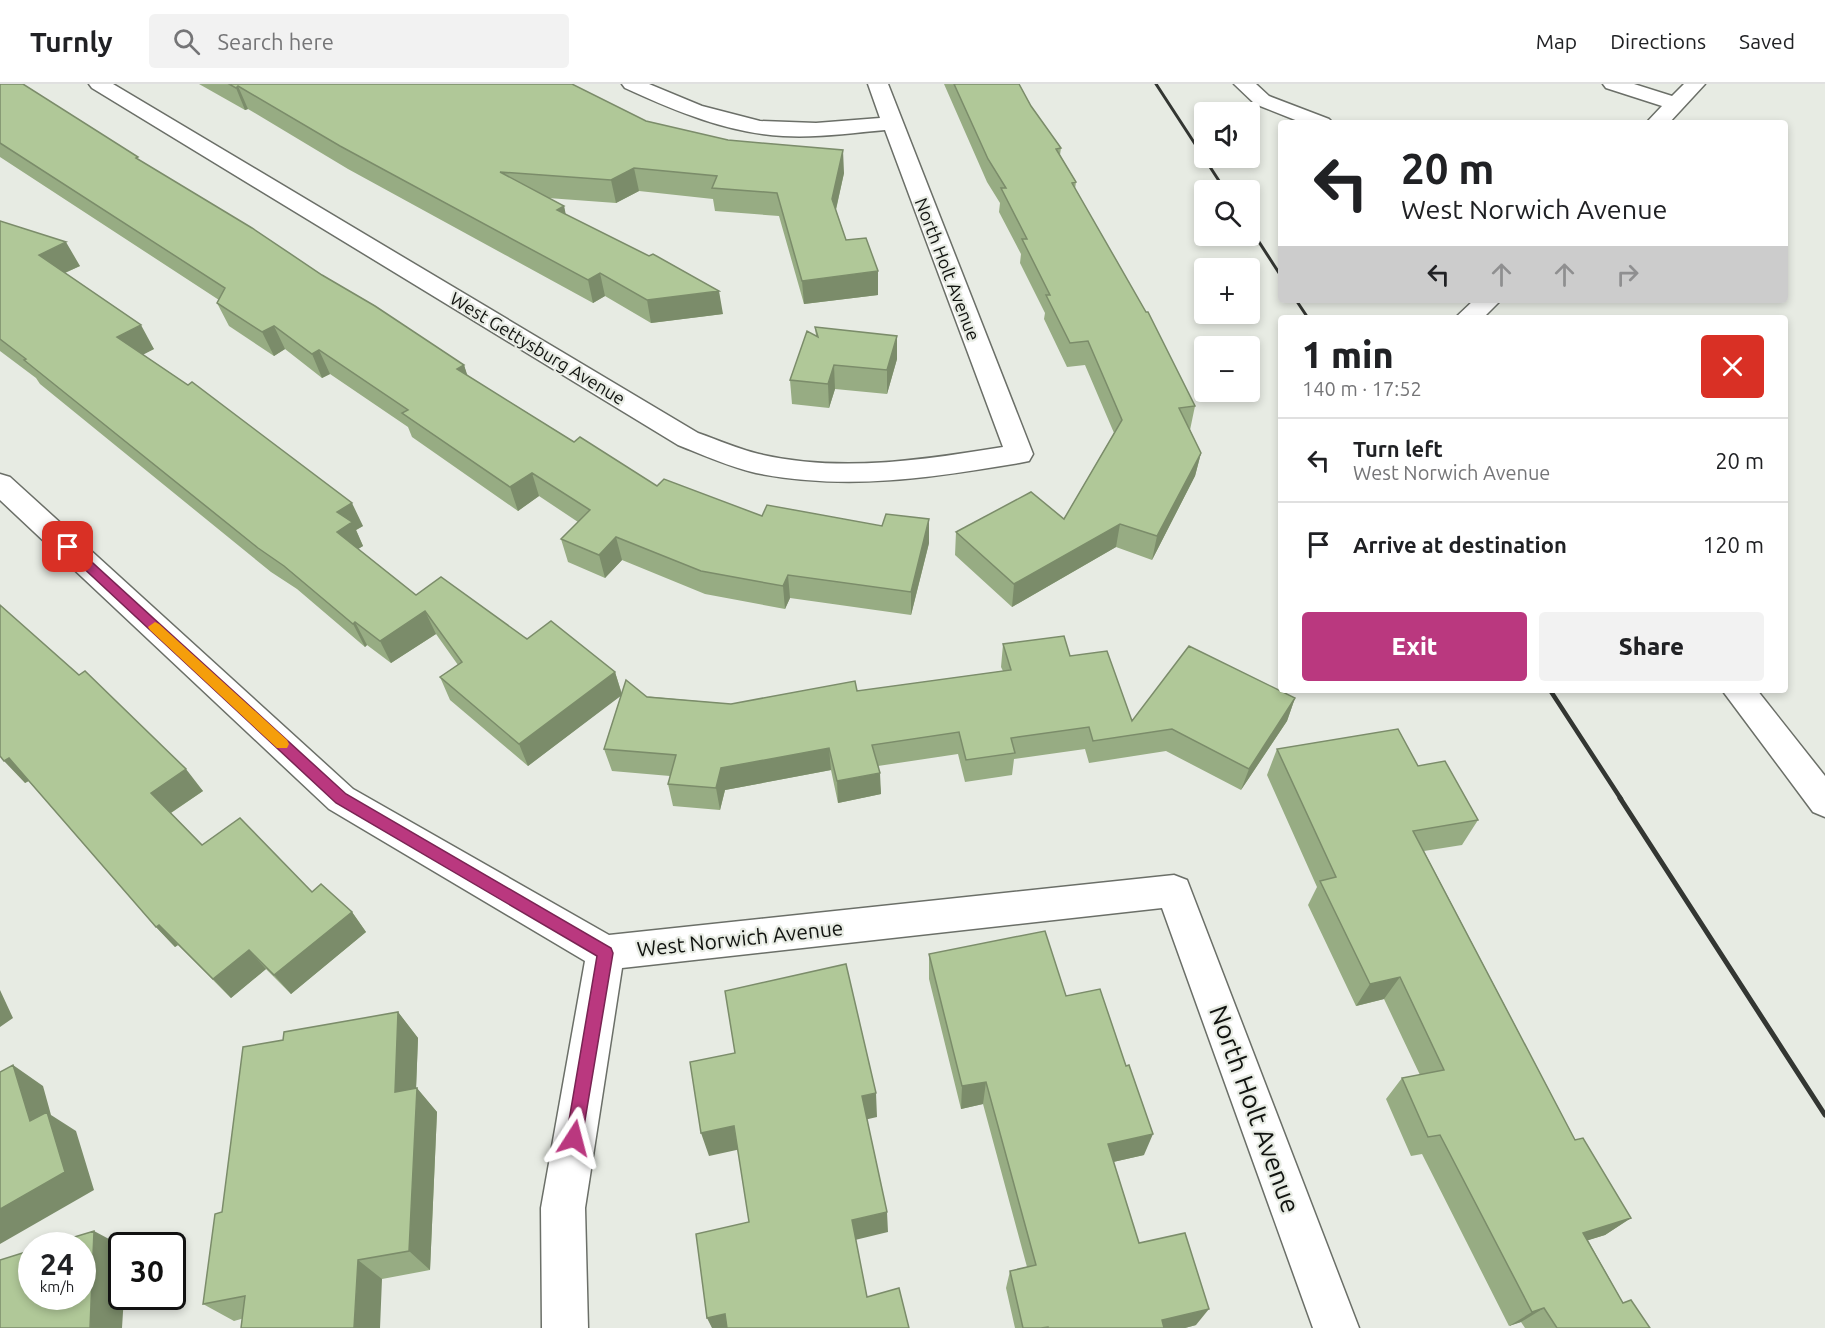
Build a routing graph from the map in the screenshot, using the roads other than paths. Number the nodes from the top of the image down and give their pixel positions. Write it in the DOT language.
graph roads {
  1 [pos="99,84"];
  2 [pos="632,84"];
  3 [pos="878,84"];
  4 [pos="1244,84"];
  5 [pos="1613,84"];
  6 [pos="1695,84"];
  7 [pos="1676,104"];
  8 [pos="1314,120"];
  9 [pos="1661,120"];
  10 [pos="892,123"];
  11 [pos="1486,303"];
  12 [pos="1472,315"];
  13 [pos="1019,454"];
  14 [pos="0,484"];
  15 [pos="1740,693"];
  16 [pos="1825,802"];
  17 [pos="1174,891"];
  18 [pos="605,953"];
  19 [pos="565,1328"];
  20 [pos="1336,1328"];
  1 -- 13 [label="street, West Gettysburg Avenue"];
  2 -- 10 [label="street"];
  3 -- 10 [label="street, North Holt Avenue"];
  4 -- 8 [label="street"];
  5 -- 7 [label="street"];
  6 -- 7 [label="street"];
  7 -- 9 [label="street"];
  10 -- 13 [label="street, North Holt Avenue"];
  11 -- 12 [label="street"];
  14 -- 18 [label="street"];
  15 -- 16 [label="street"];
  17 -- 18 [label="street, West Norwich Avenue"];
  17 -- 20 [label="street, North Holt Avenue"];
  18 -- 19 [label="street"];
}
